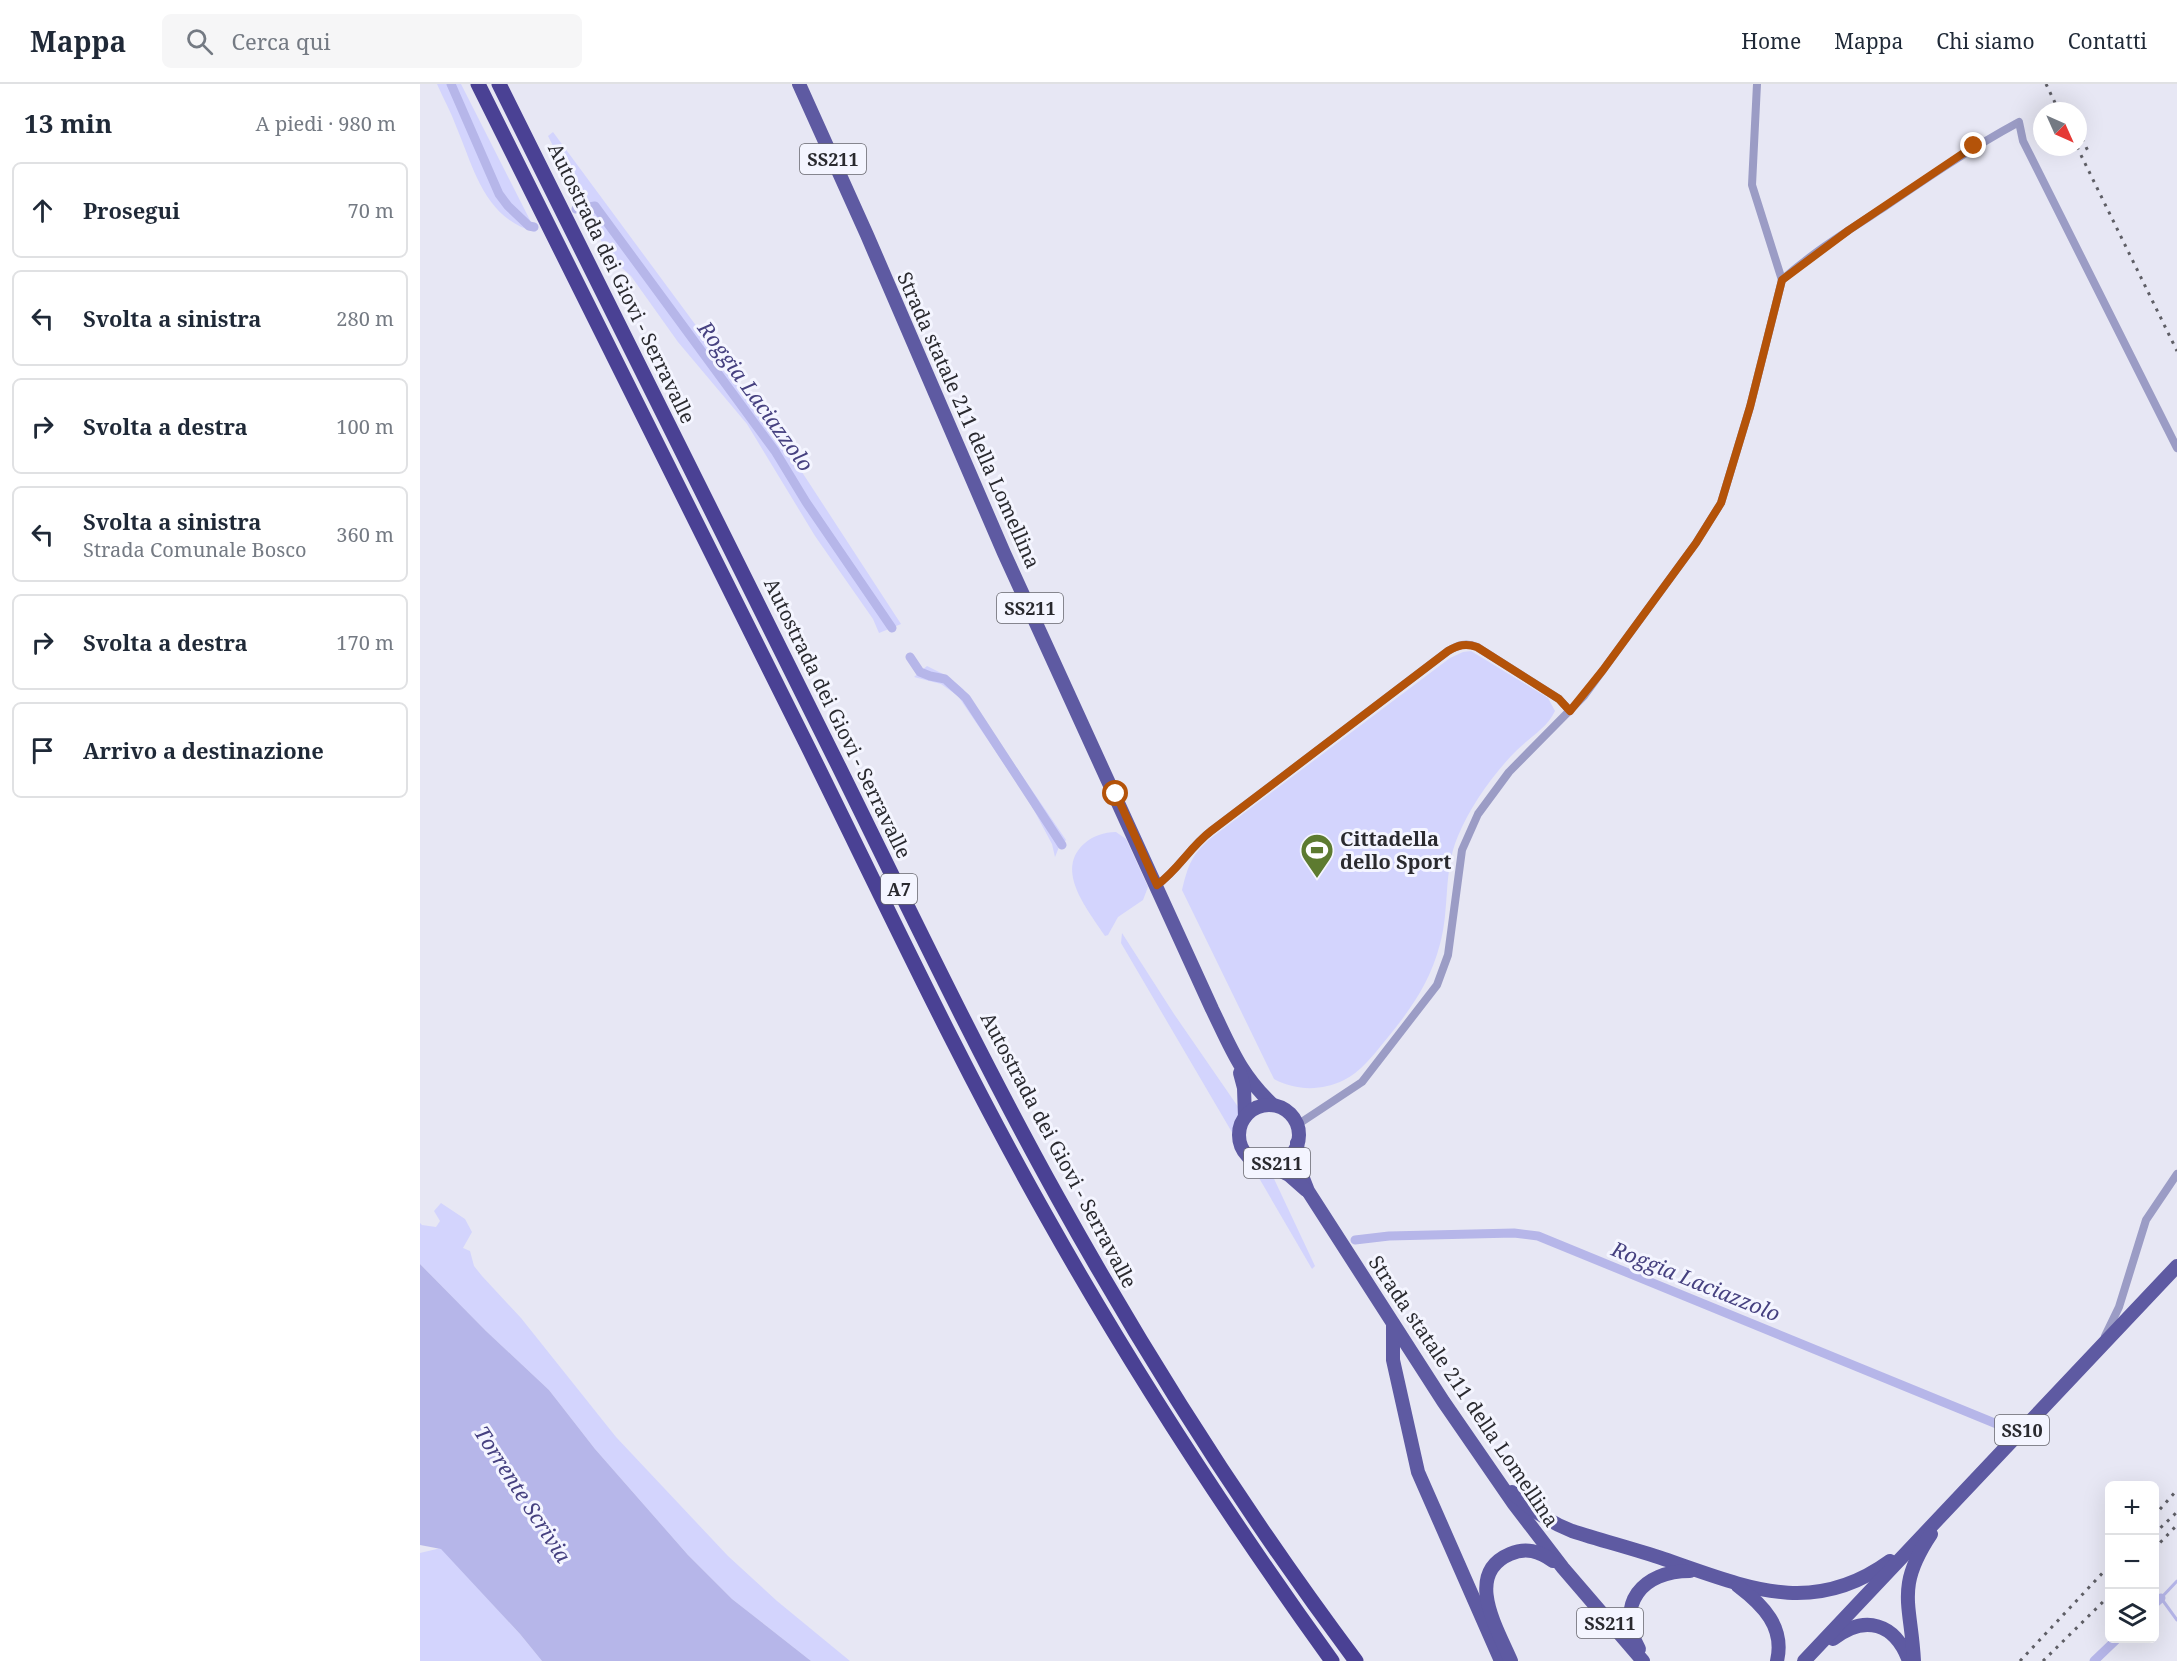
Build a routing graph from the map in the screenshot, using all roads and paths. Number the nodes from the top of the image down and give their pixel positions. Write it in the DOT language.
graph roads {
  1 [pos="478,84"];
  2 [pos="499,84"];
  3 [pos="800,84"];
  4 [pos="1757,84"];
  5 [pos="1782,280"];
  6 [pos="2177,448"];
  7 [pos="1570,711"];
  8 [pos="1157,885"];
  9 [pos="1239,1065"];
  10 [pos="1273,1105"];
  11 [pos="1245,1117"];
  12 [pos="1297,1125"];
  13 [pos="1297,1143"];
  14 [pos="1267,1164"];
  15 [pos="2177,1174"];
  16 [pos="1308,1191"];
  17 [pos="2177,1266"];
  18 [pos="1393,1322"];
  19 [pos="2093,1353"];
  20 [pos="1488,1468"];
  21 [pos="1950,1506"];
  22 [pos="1916,1542"];
  23 [pos="1563,1568"];
  24 [pos="1700,1572"];
  25 [pos="1734,1583"];
  26 [pos="1332,1661"];
  27 [pos="1356,1661"];
  28 [pos="1501,1661"];
  29 [pos="1511,1661"];
  30 [pos="1645,1661"];
  31 [pos="1778,1661"];
  32 [pos="1805,1661"];
  33 [pos="1912,1661"];
  1 -- 26 [label="highway, Autostrada dei Giovi - Serravalle / A7"];
  2 -- 27 [label="highway, Autostrada dei Giovi - Serravalle / A7"];
  3 -- 8 [label="main road, Strada statale 211 della Lomellina / SS211"];
  4 -- 5 [label="street"];
  5 -- 6 [label="street"];
  5 -- 7 [label="street"];
  7 -- 8 [label="street"];
  7 -- 12 [label="street"];
  8 -- 9 [label="main road, Strada statale 211 della Lomellina / SS211"];
  9 -- 10 [label="main road, Strada statale 211 della Lomellina / SS211"];
  9 -- 11 [label="main road, Strada statale 211 della Lomellina / SS211"];
  10 -- 11 [label="main road"];
  10 -- 12 [label="main road, Strada statale 211 della Lomellina / SS211"];
  11 -- 14 [label="main road, Strada statale 211 della Lomellina / SS211"];
  12 -- 13 [label="main road, Strada statale 211 della Lomellina / SS211"];
  13 -- 14 [label="main road, SS211"];
  13 -- 16 [label="main road, Strada statale 211 della Lomellina / SS211"];
  14 -- 16 [label="main road, Strada statale 211 della Lomellina / SS211"];
  15 -- 19 [label="street"];
  16 -- 18 [label="main road, Strada statale 211 della Lomellina / SS211"];
  17 -- 19 [label="main road, SS10"];
  18 -- 20 [label="main road, Strada statale 211 della Lomellina / SS211"];
  18 -- 28 [label="main road"];
  19 -- 21 [label="main road, SS10"];
  20 -- 23 [label="main road, Strada statale 211 della Lomellina / SS211"];
  20 -- 24 [label="main road"];
  21 -- 22 [label="main road"];
  21 -- 33 [label="main road"];
  22 -- 25 [label="main road"];
  22 -- 32 [label="main road"];
  23 -- 29 [label="main road"];
  23 -- 30 [label="main road, Strada statale 211 della Lomellina / SS211"];
  24 -- 25 [label="main road"];
  24 -- 30 [label="main road"];
  25 -- 31 [label="main road"];
  32 -- 33 [label="main road"];
}
